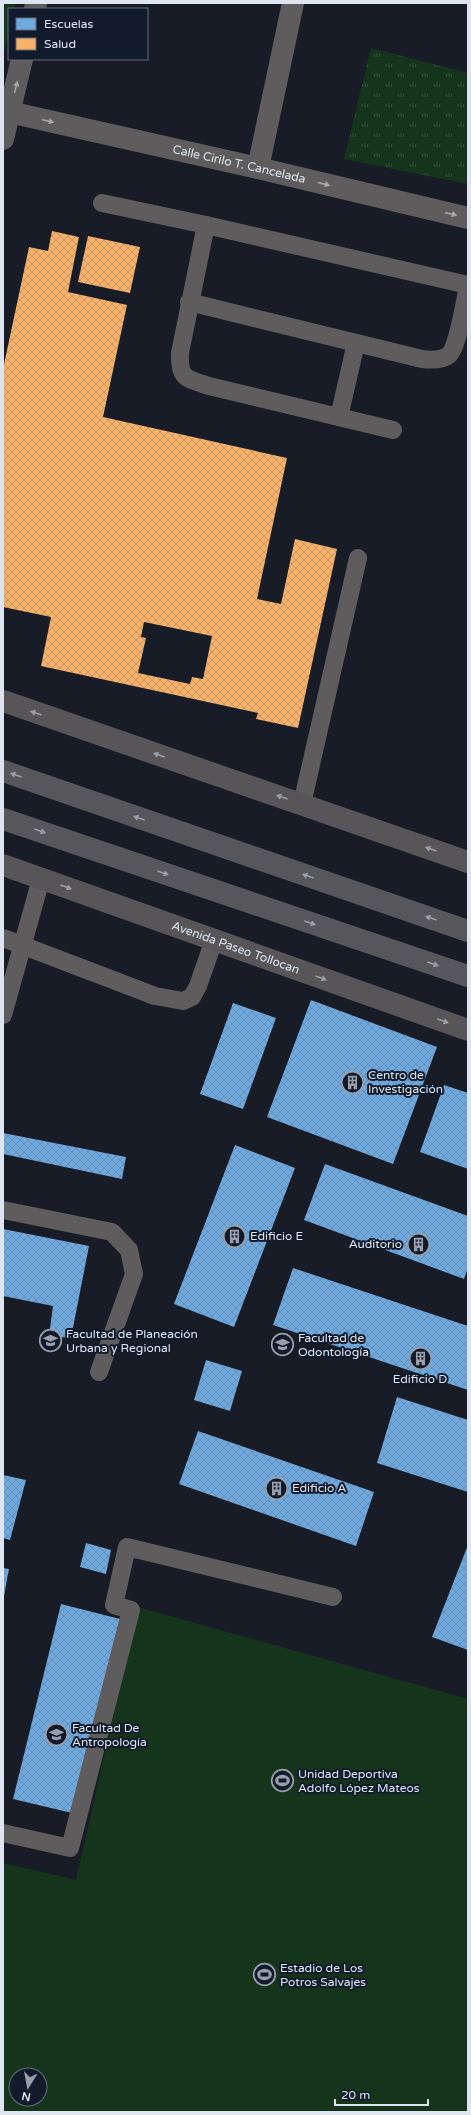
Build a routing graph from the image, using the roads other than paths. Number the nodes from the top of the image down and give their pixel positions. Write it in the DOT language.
graph roads {
  1 [pos="293,3"];
  2 [pos="22,60"];
  3 [pos="10,112"];
  4 [pos="3,139"];
  5 [pos="258,168"];
  6 [pos="102,203"];
  7 [pos="468,218"];
  8 [pos="206,225"];
  9 [pos="468,286"];
  10 [pos="189,302"];
  11 [pos="356,343"];
  12 [pos="339,417"];
  13 [pos="393,430"];
  14 [pos="358,558"];
  15 [pos="3,701"];
  16 [pos="3,771"];
  17 [pos="302,804"];
  18 [pos="3,819"];
  19 [pos="468,862"];
  20 [pos="3,865"];
  21 [pos="42,878"];
  22 [pos="468,931"];
  23 [pos="3,938"];
  24 [pos="214,940"];
  25 [pos="22,946"];
  26 [pos="468,976"];
  27 [pos="3,1015"];
  28 [pos="468,1030"];
  29 [pos="3,1210"];
  30 [pos="99,1372"];
  31 [pos="333,1597"];
  32 [pos="3,1833"];
  1 -- 5 [label="street"];
  3 -- 2 [label="street, one-way"];
  3 -- 4 [label="street"];
  3 -- 5 [label="street, Calle Cirilo T. Cancelada, one-way"];
  5 -- 7 [label="street, Calle Cirilo T. Cancelada, one-way"];
  6 -- 8 [label="lane"];
  8 -- 9 [label="lane"];
  8 -- 10 [label="lane"];
  9 -- 11 [label="lane"];
  10 -- 11 [label="lane"];
  10 -- 12 [label="lane"];
  11 -- 12 [label="lane"];
  12 -- 13 [label="lane"];
  14 -- 17 [label="lane"];
  17 -- 15 [label="main road, one-way"];
  22 -- 16 [label="highway, one-way"];
  19 -- 17 [label="main road, one-way"];
  18 -- 26 [label="highway, one-way"];
  20 -- 21 [label="main road, Avenida Paseo Tollocan"];
  21 -- 24 [label="main road, Avenida Paseo Tollocan, one-way"];
  21 -- 25 [label="lane"];
  23 -- 25 [label="lane"];
  24 -- 25 [label="lane"];
  24 -- 28 [label="main road, Avenida Paseo Tollocan, one-way"];
  25 -- 27 [label="lane"];
  29 -- 30 [label="lane"];
  31 -- 32 [label="lane"];
}
